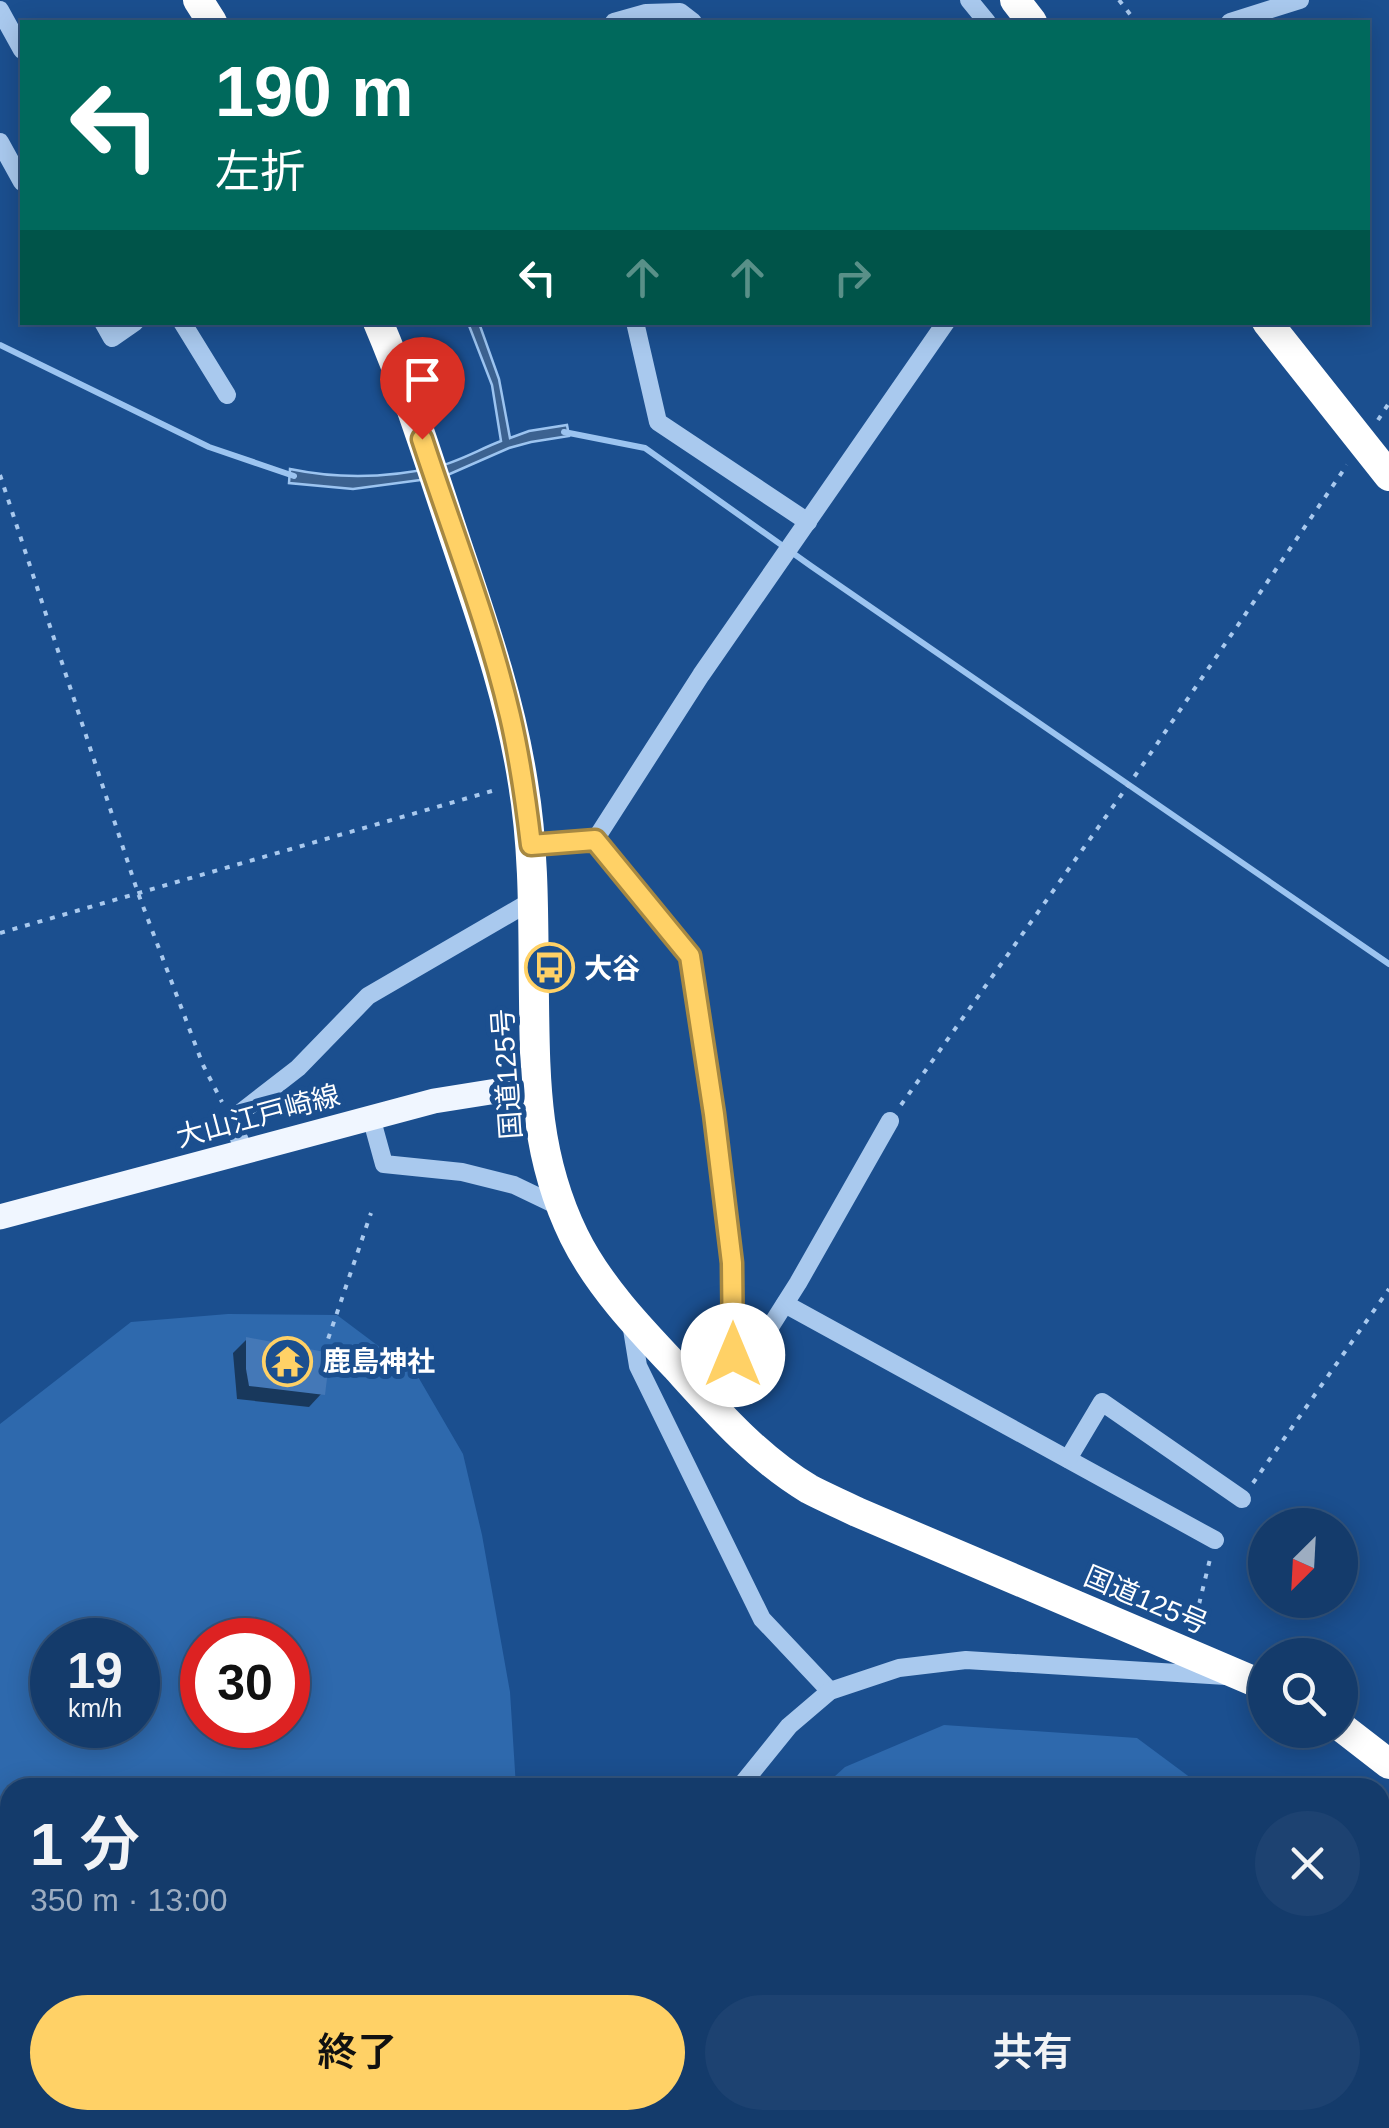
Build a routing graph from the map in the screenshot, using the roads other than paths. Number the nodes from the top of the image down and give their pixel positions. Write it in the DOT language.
graph roads {
  1 [pos="969,0"];
  2 [pos="1014,0"];
  3 [pos="1300,0"];
  4 [pos="0,10"];
  5 [pos="621,20"];
  6 [pos="690,20"];
  7 [pos="985,20"];
  8 [pos="1030,20"];
  9 [pos="1236,20"];
  10 [pos="20,46"];
  11 [pos="0,142"];
  12 [pos="11,161"];
  13 [pos="105,325"];
  14 [pos="131,325"];
  15 [pos="184,325"];
  16 [pos="379,325"];
  17 [pos="636,325"];
  18 [pos="944,325"];
  19 [pos="1269,325"];
  20 [pos="227,396"];
  21 [pos="1389,476"];
  22 [pos="805,528"];
  23 [pos="595,840"];
  24 [pos="531,845"];
  25 [pos="533,900"];
  26 [pos="535,1085"];
  27 [pos="371,1117"];
  28 [pos="890,1122"];
  29 [pos="244,1150"];
  30 [pos="562,1208"];
  31 [pos="0,1217"];
  32 [pos="785,1304"];
  33 [pos="630,1316"];
  34 [pos="725,1399"];
  35 [pos="1068,1459"];
  36 [pos="1242,1498"];
  37 [pos="1215,1540"];
  38 [pos="1248,1678"];
  39 [pos="1248,1680"];
  40 [pos="830,1691"];
  41 [pos="1358,1740"];
  42 [pos="1389,1764"];
  43 [pos="746,1778"];
  1 -- 7 [label="street"];
  2 -- 8 [label="highway"];
  3 -- 9 [label="street"];
  4 -- 10 [label="street"];
  5 -- 6 [label="street"];
  11 -- 12 [label="street"];
  13 -- 14 [label="street"];
  15 -- 20 [label="street"];
  16 -- 24 [label="highway, 国道125号"];
  17 -- 22 [label="street"];
  18 -- 22 [label="street"];
  19 -- 21 [label="highway"];
  22 -- 23 [label="street"];
  23 -- 24 [label="street"];
  23 -- 34 [label="street"];
  24 -- 25 [label="highway, 国道125号"];
  25 -- 26 [label="highway, 国道125号"];
  25 -- 29 [label="street"];
  26 -- 27 [label="main road, 大山江戸崎線"];
  26 -- 30 [label="highway, 国道125号"];
  27 -- 29 [label="main road, 大山江戸崎線"];
  27 -- 30 [label="street"];
  28 -- 32 [label="street"];
  29 -- 31 [label="main road, 大山江戸崎線"];
  30 -- 33 [label="highway, 国道125号"];
  32 -- 34 [label="street"];
  32 -- 35 [label="street"];
  33 -- 34 [label="highway, 国道125号"];
  33 -- 40 [label="street"];
  34 -- 38 [label="highway, 国道125号"];
  35 -- 36 [label="street"];
  35 -- 37 [label="street"];
  39 -- 40 [label="street"];
  40 -- 43 [label="street"];
  41 -- 42 [label="highway"];
}
